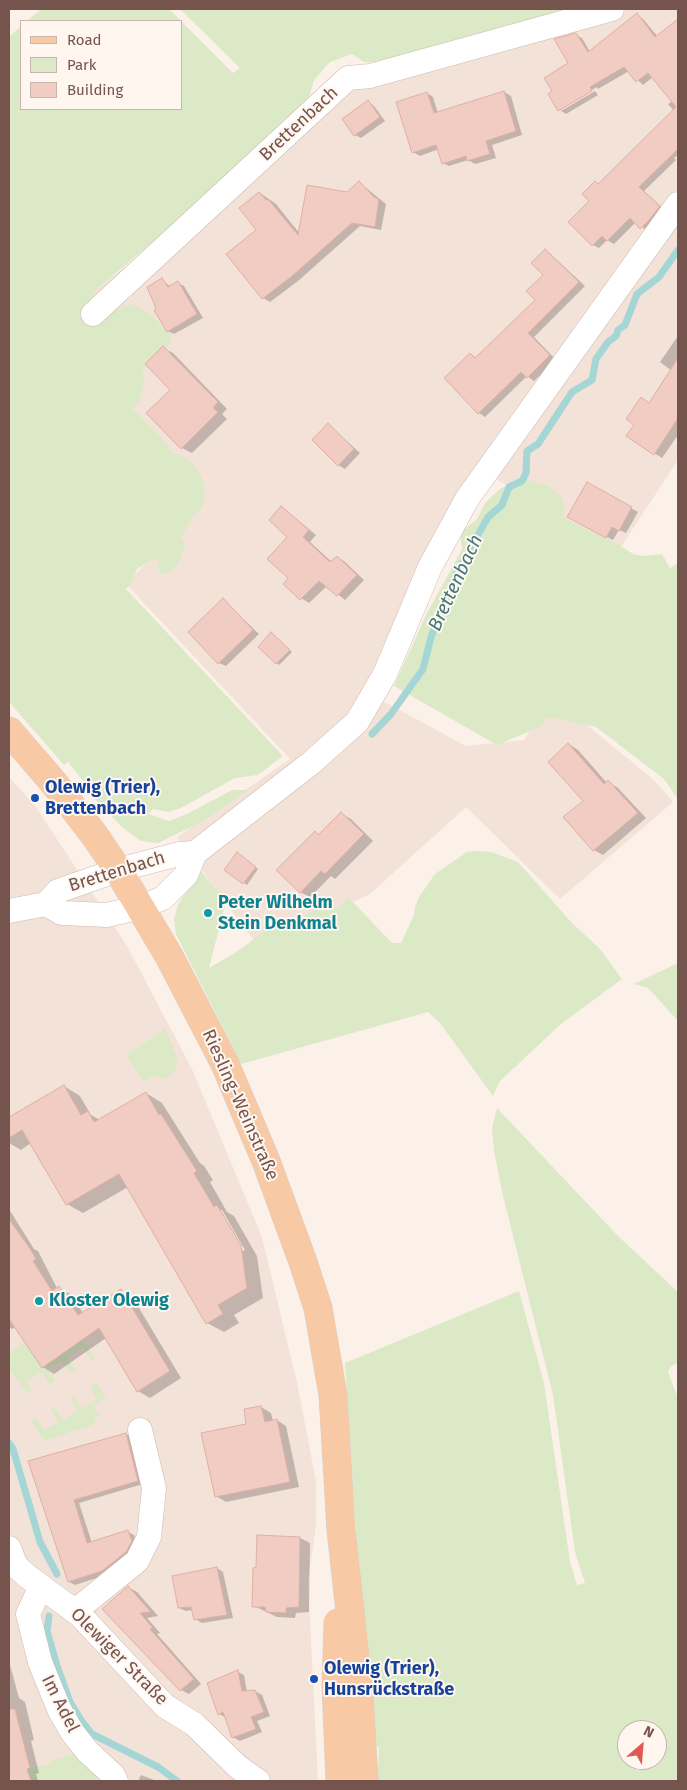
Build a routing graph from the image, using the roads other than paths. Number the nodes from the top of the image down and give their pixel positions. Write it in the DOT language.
graph roads {
  1 [pos="612,9"];
  2 [pos="678,204"];
  3 [pos="93,314"];
  4 [pos="9,731"];
  5 [pos="195,853"];
  6 [pos="118,870"];
  7 [pos="46,904"];
  8 [pos="141,907"];
  9 [pos="9,911"];
  10 [pos="140,1430"];
  11 [pos="340,1530"];
  12 [pos="9,1548"];
  13 [pos="41,1586"];
  14 [pos="74,1611"];
  15 [pos="18,1616"];
  16 [pos="116,1781"];
  17 [pos="258,1781"];
  18 [pos="340,1781"];
  19 [pos="364,1781"];
  1 -- 3 [label="street, Brettenbach"];
  2 -- 5 [label="street, Brettenbach"];
  4 -- 6 [label="main road, Riesling-Weinstraße"];
  5 -- 6 [label="street, Brettenbach"];
  5 -- 8 [label="street, Brettenbach"];
  6 -- 7 [label="street, Brettenbach"];
  6 -- 8 [label="main road, Riesling-Weinstraße"];
  7 -- 8 [label="street, Brettenbach"];
  7 -- 9 [label="street, Brettenbach"];
  8 -- 11 [label="main road, Riesling-Weinstraße"];
  10 -- 14 [label="street"];
  11 -- 18 [label="main road, Riesling-Weinstraße"];
  11 -- 19 [label="main road, Riesling-Weinstraße"];
  12 -- 13 [label="street, Olewiger Straße"];
  13 -- 14 [label="street, Olewiger Straße"];
  13 -- 15 [label="street, Im Adel"];
  14 -- 17 [label="street, Olewiger Straße"];
  15 -- 16 [label="street, Im Adel"];
}
